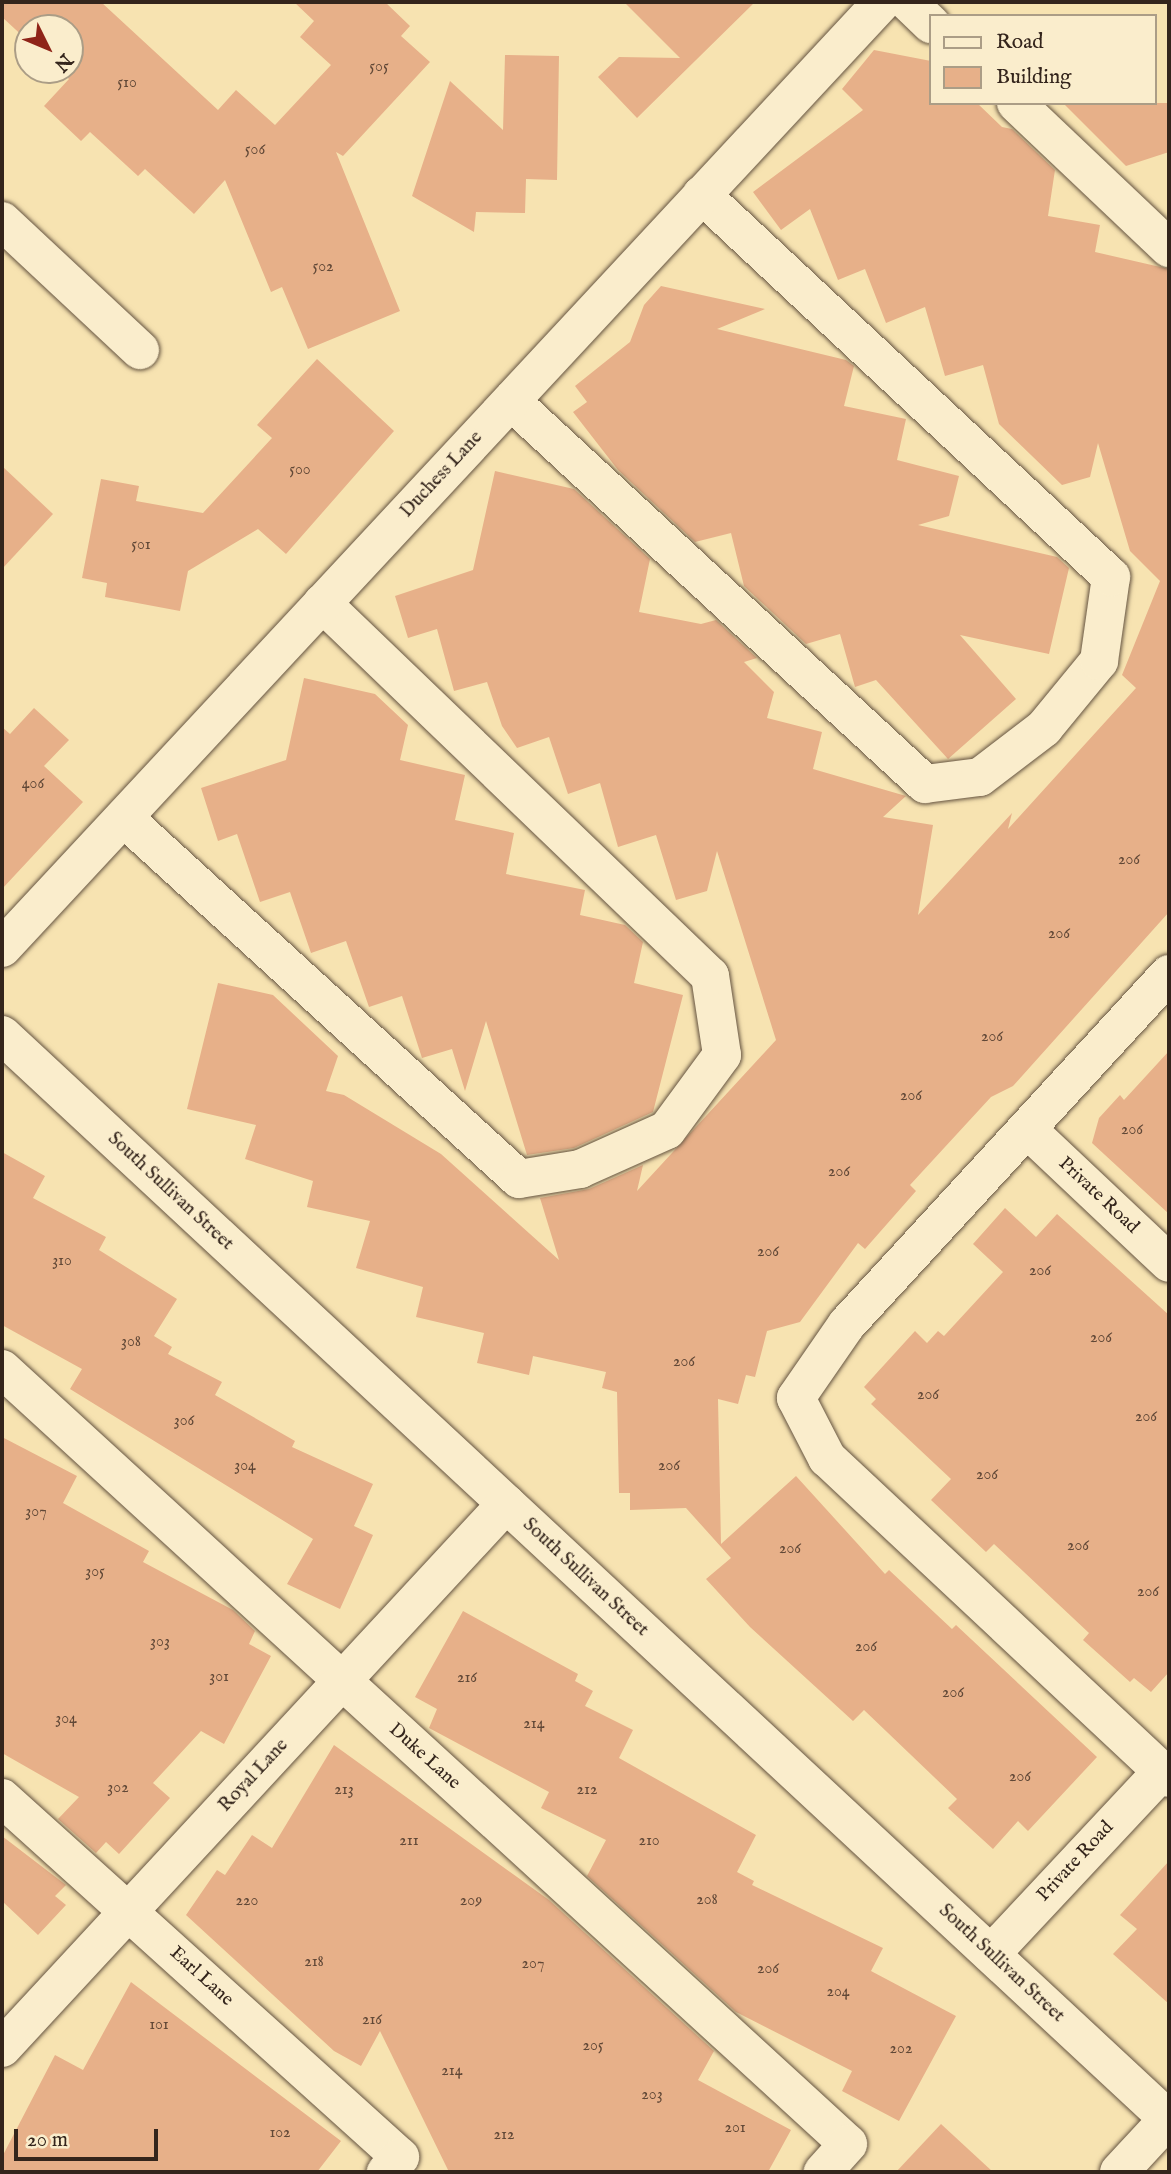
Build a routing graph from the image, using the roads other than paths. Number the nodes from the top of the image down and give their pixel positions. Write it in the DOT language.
graph roads {
  1 [pos="882,2"];
  2 [pos="908,2"];
  3 [pos="930,23"];
  4 [pos="1018,105"];
  5 [pos="702,195"];
  6 [pos="2,220"];
  7 [pos="1169,248"];
  8 [pos="140,350"];
  9 [pos="512,401"];
  10 [pos="322,604"];
  11 [pos="124,818"];
  12 [pos="2,948"];
  13 [pos="1169,974"];
  14 [pos="2,1035"];
  15 [pos="1027,1129"];
  16 [pos="1169,1262"];
  17 [pos="2,1369"];
  18 [pos="506,1504"];
  19 [pos="342,1682"];
  20 [pos="1165,1774"];
  21 [pos="2,1798"];
  22 [pos="128,1911"];
  23 [pos="991,1954"];
  24 [pos="2,2048"];
  25 [pos="1169,2119"];
  26 [pos="393,2165"];
  27 [pos="822,2172"];
  28 [pos="1119,2172"];
  1 -- 5 [label="street, Duchess Lane"];
  2 -- 3 [label="street"];
  4 -- 7 [label="street"];
  5 -- 9 [label="street, Duchess Lane"];
  5 -- 9 [label="street"];
  6 -- 8 [label="street"];
  9 -- 10 [label="street, Duchess Lane"];
  10 -- 11 [label="street, Duchess Lane"];
  10 -- 11 [label="street"];
  11 -- 12 [label="street, Duchess Lane"];
  13 -- 15 [label="street"];
  14 -- 18 [label="street, South Sullivan Street"];
  15 -- 16 [label="street, Private Road"];
  15 -- 20 [label="street"];
  17 -- 19 [label="street, Duke Lane"];
  18 -- 19 [label="street, Royal Lane"];
  18 -- 23 [label="street, South Sullivan Street"];
  19 -- 22 [label="street, Royal Lane"];
  19 -- 27 [label="street, Duke Lane"];
  20 -- 23 [label="street, Private Road"];
  21 -- 22 [label="street, Earl Lane"];
  22 -- 24 [label="street, Royal Lane"];
  22 -- 26 [label="street, Earl Lane"];
  23 -- 25 [label="street, South Sullivan Street"];
  25 -- 28 [label="street"];
}
